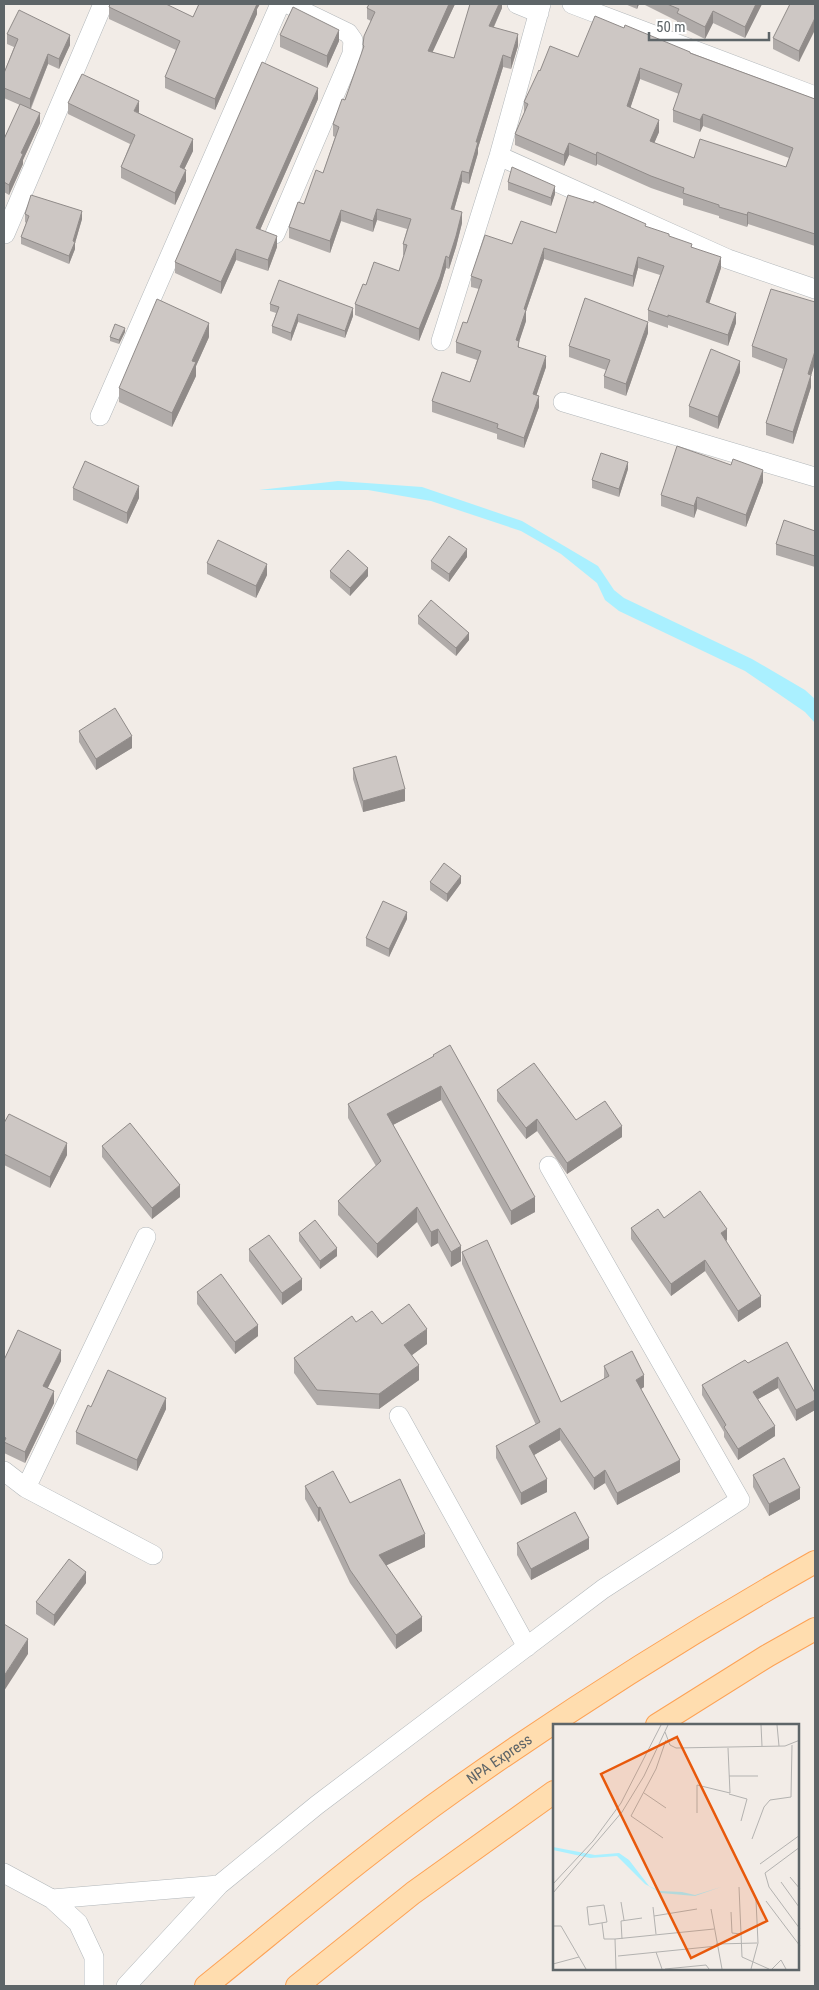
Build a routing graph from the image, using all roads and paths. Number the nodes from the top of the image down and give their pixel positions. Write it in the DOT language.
graph roads {
  1 [pos="103,4"];
  2 [pos="280,4"];
  3 [pos="288,4"];
  4 [pos="517,4"];
  5 [pos="572,4"];
  6 [pos="540,8"];
  7 [pos="815,96"];
  8 [pos="499,156"];
  9 [pos="5,234"];
  10 [pos="275,234"];
  11 [pos="815,289"];
  12 [pos="441,340"];
  13 [pos="563,402"];
  14 [pos="100,416"];
  15 [pos="815,477"];
  16 [pos="549,1166"];
  17 [pos="146,1236"];
  18 [pos="398,1416"];
  19 [pos="4,1472"];
  20 [pos="26,1488"];
  21 [pos="153,1555"];
  22 [pos="815,1562"];
  23 [pos="815,1629"];
  24 [pos="527,1647"];
  25 [pos="553,1724"];
  26 [pos="553,1724"];
  27 [pos="659,1724"];
  28 [pos="553,1793"];
  29 [pos="4,1873"];
  30 [pos="219,1885"];
  31 [pos="52,1899"];
  32 [pos="94,1986"];
  33 [pos="126,1986"];
  34 [pos="206,1986"];
  35 [pos="297,1986"];
  1 -- 9 [label="street"];
  2 -- 14 [label="street"];
  3 -- 10 [label="street"];
  4 -- 6 [label="street"];
  5 -- 7 [label="street"];
  6 -- 8 [label="street"];
  8 -- 11 [label="street"];
  8 -- 12 [label="street"];
  13 -- 15 [label="street"];
  16 -- 24 [label="street"];
  17 -- 20 [label="street"];
  18 -- 24 [label="street"];
  19 -- 20 [label="street"];
  20 -- 21 [label="street"];
  22 -- 25 [label="main road, NPA Express"];
  23 -- 27 [label="main road"];
  24 -- 30 [label="street"];
  26 -- 34 [label="main road, NPA Express"];
  28 -- 35 [label="main road"];
  29 -- 31 [label="street"];
  30 -- 31 [label="street"];
  30 -- 33 [label="street"];
  31 -- 32 [label="street"];
}
